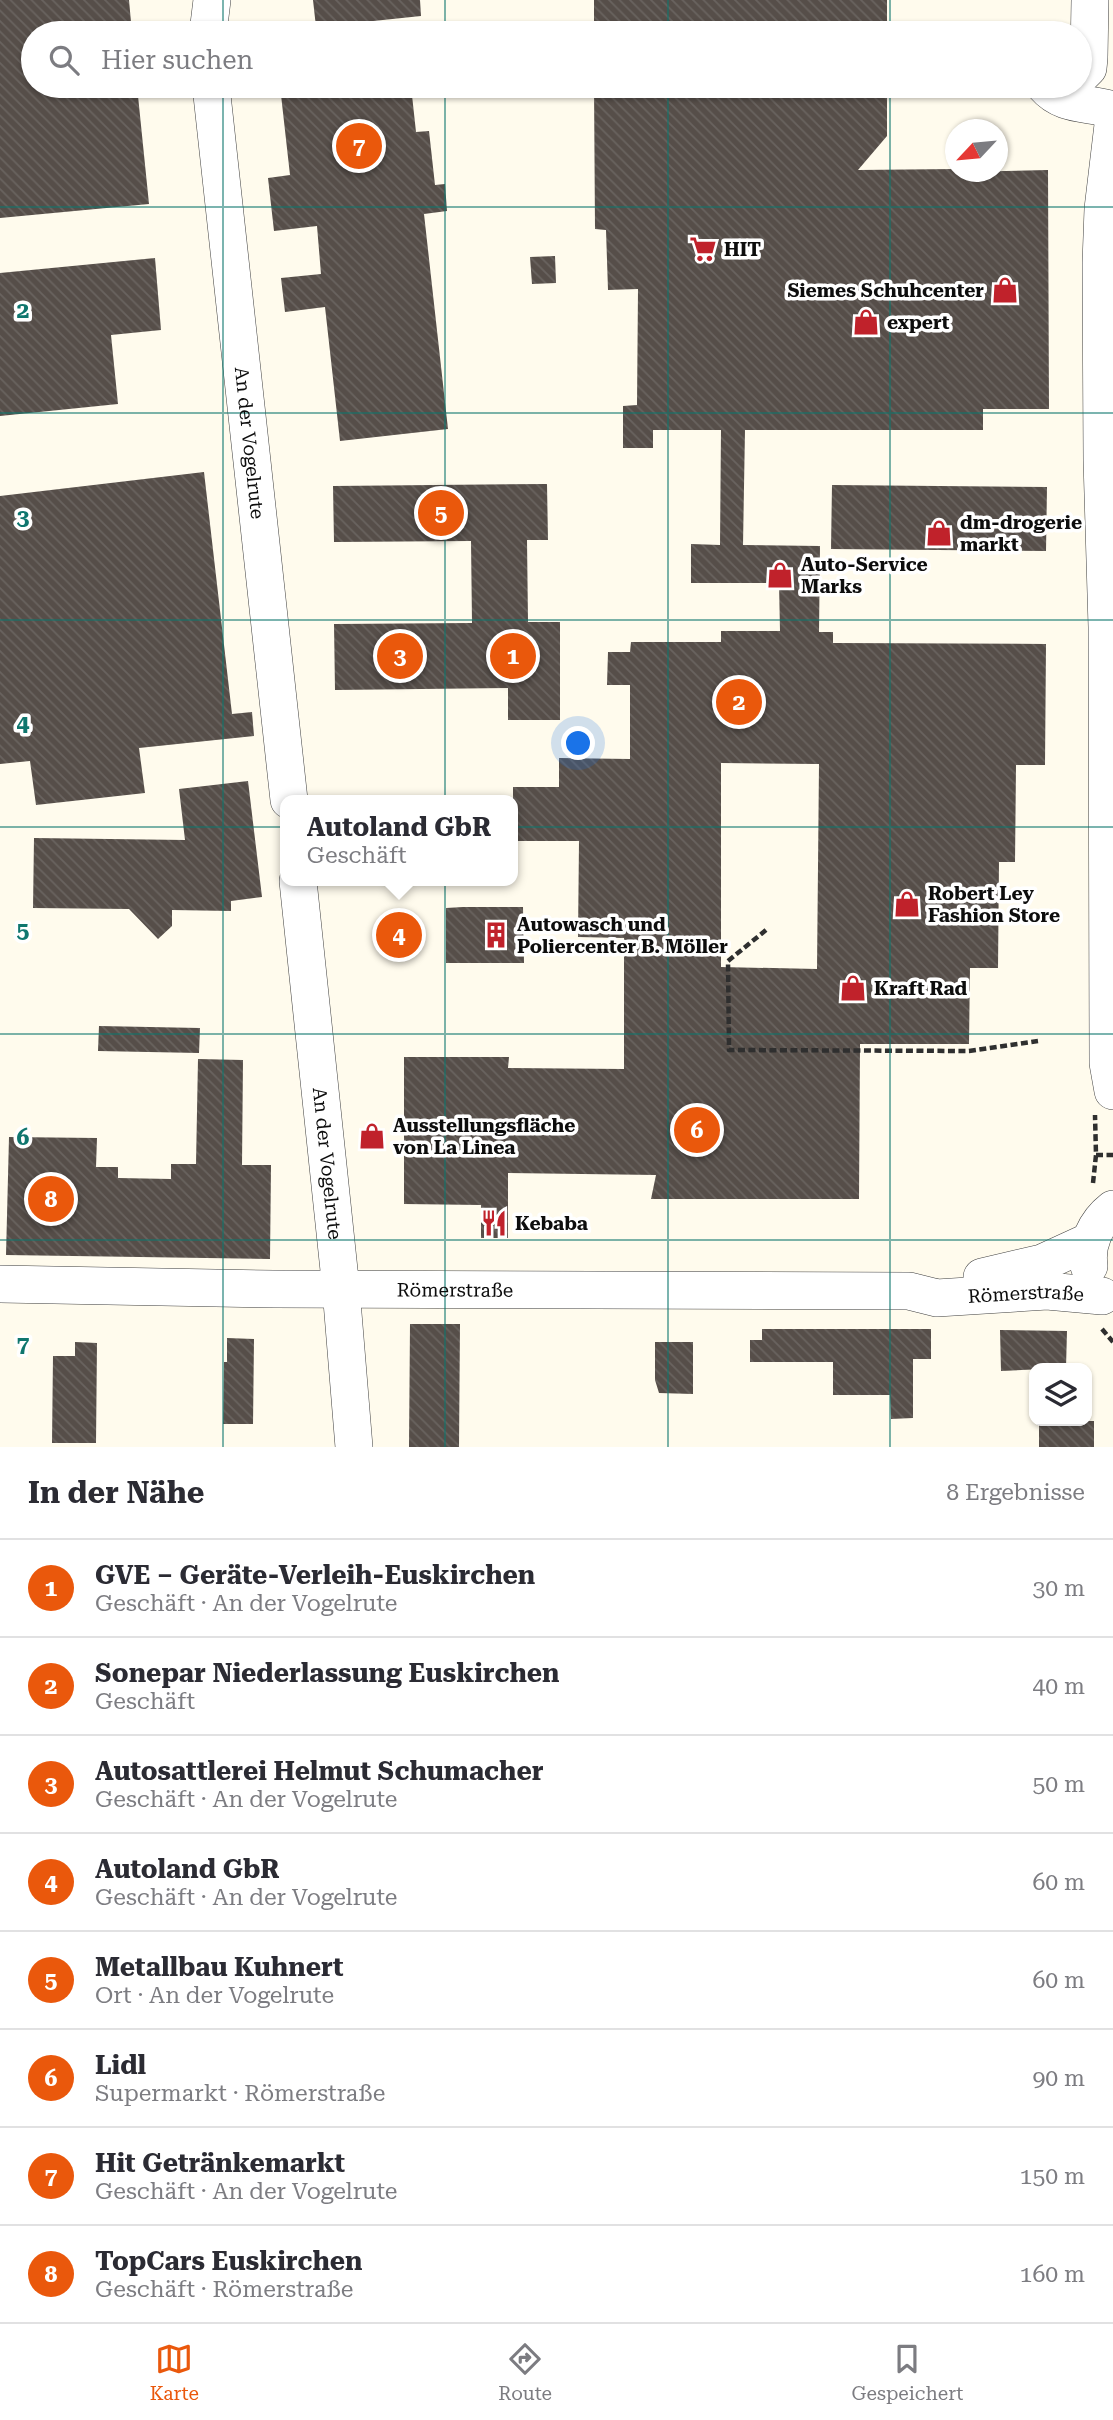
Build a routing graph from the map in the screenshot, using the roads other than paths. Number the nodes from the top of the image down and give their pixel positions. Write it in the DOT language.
graph roads {
  1 [pos="212,0"];
  2 [pos="1090,0"];
  3 [pos="209,21"];
  4 [pos="1090,21"];
  5 [pos="212,98"];
  6 [pos="1060,98"];
  7 [pos="1113,110"];
  8 [pos="1113,125"];
  9 [pos="1110,613"];
  10 [pos="288,795"];
  11 [pos="1110,801"];
  12 [pos="299,886"];
  13 [pos="1104,1101"];
  14 [pos="1101,1202"];
  15 [pos="1090,1241"];
  16 [pos="0,1283"];
  17 [pos="341,1289"];
  18 [pos="909,1291"];
  19 [pos="1108,1301"];
  20 [pos="354,1447"];
  1 -- 3 [label="street"];
  2 -- 4 [label="street"];
  5 -- 10 [label="street, An der Vogelrute"];
  6 -- 7 [label="street"];
  8 -- 9 [label="street"];
  9 -- 11 [label="street"];
  11 -- 13 [label="street"];
  12 -- 17 [label="street, An der Vogelrute"];
  14 -- 15 [label="street"];
  15 -- 18 [label="street, Römerstraße"];
  15 -- 19 [label="street"];
  16 -- 17 [label="street, Römerstraße"];
  17 -- 18 [label="street, Römerstraße"];
  17 -- 20 [label="street, An der Vogelrute"];
  18 -- 19 [label="street, Römerstraße"];
}
